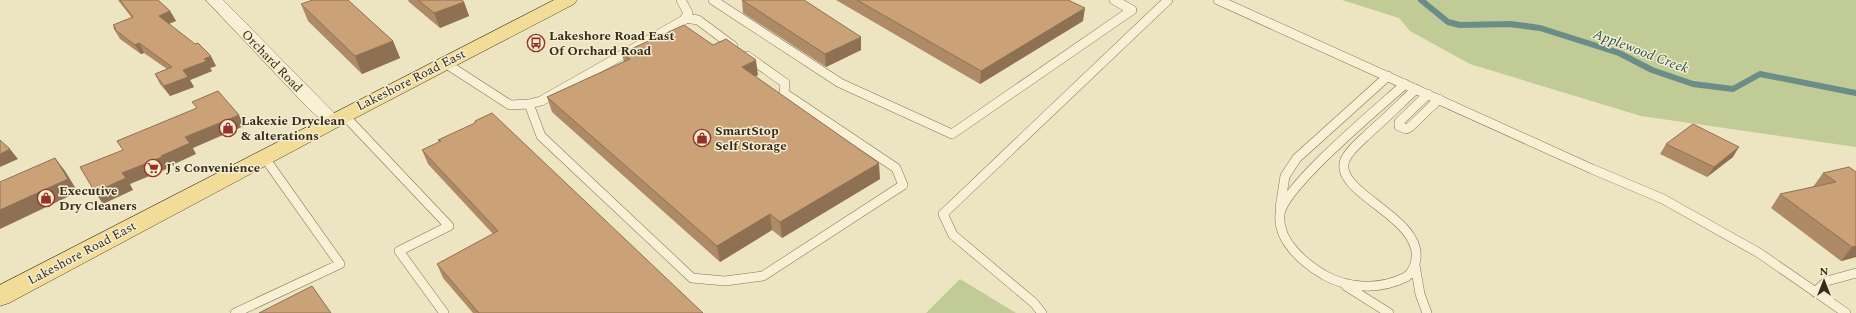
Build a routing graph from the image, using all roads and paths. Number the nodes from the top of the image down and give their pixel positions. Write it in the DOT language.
graph roads {
  1 [pos="214,0"];
  2 [pos="568,0"];
  3 [pos="681,0"];
  4 [pos="713,0"];
  5 [pos="1114,0"];
  6 [pos="1168,0"];
  7 [pos="1218,0"];
  8 [pos="685,18"];
  9 [pos="445,63"];
  10 [pos="1388,76"];
  11 [pos="1405,84"];
  12 [pos="1416,89"];
  13 [pos="1428,94"];
  14 [pos="1439,100"];
  15 [pos="529,104"];
  16 [pos="338,118"];
  17 [pos="264,157"];
  18 [pos="1280,214"];
  19 [pos="1415,265"];
  20 [pos="1856,273"];
  21 [pos="1336,280"];
  22 [pos="1815,292"];
  23 [pos="0,296"];
  24 [pos="235,313"];
  25 [pos="444,313"];
  26 [pos="1042,313"];
  27 [pos="1389,313"];
  28 [pos="1427,313"];
  29 [pos="1846,313"];
  1 -- 16 [label="street, Orchard Road"];
  2 -- 9 [label="main road, Lakeshore Road East"];
  3 -- 8 [label="lane"];
  4 -- 5 [label="lane"];
  6 -- 26 [label="lane"];
  7 -- 10 [label="lane"];
  8 -- 15 [label="lane"];
  8 -- 15 [label="lane"];
  9 -- 15 [label="lane"];
  9 -- 16 [label="main road, Lakeshore Road East"];
  10 -- 11 [label="lane"];
  10 -- 18 [label="lane"];
  11 -- 12 [label="lane"];
  11 -- 18 [label="lane"];
  12 -- 13 [label="lane"];
  12 -- 19 [label="lane"];
  13 -- 14 [label="lane"];
  13 -- 14 [label="lane"];
  14 -- 22 [label="lane"];
  16 -- 17 [label="main road, Lakeshore Road East"];
  16 -- 25 [label="lane"];
  17 -- 23 [label="main road, Lakeshore Road East"];
  17 -- 24 [label="lane"];
  18 -- 21 [label="lane"];
  19 -- 21 [label="lane"];
  19 -- 28 [label="lane"];
  20 -- 22 [label="lane"];
  21 -- 27 [label="lane"];
  22 -- 29 [label="lane"];
}
